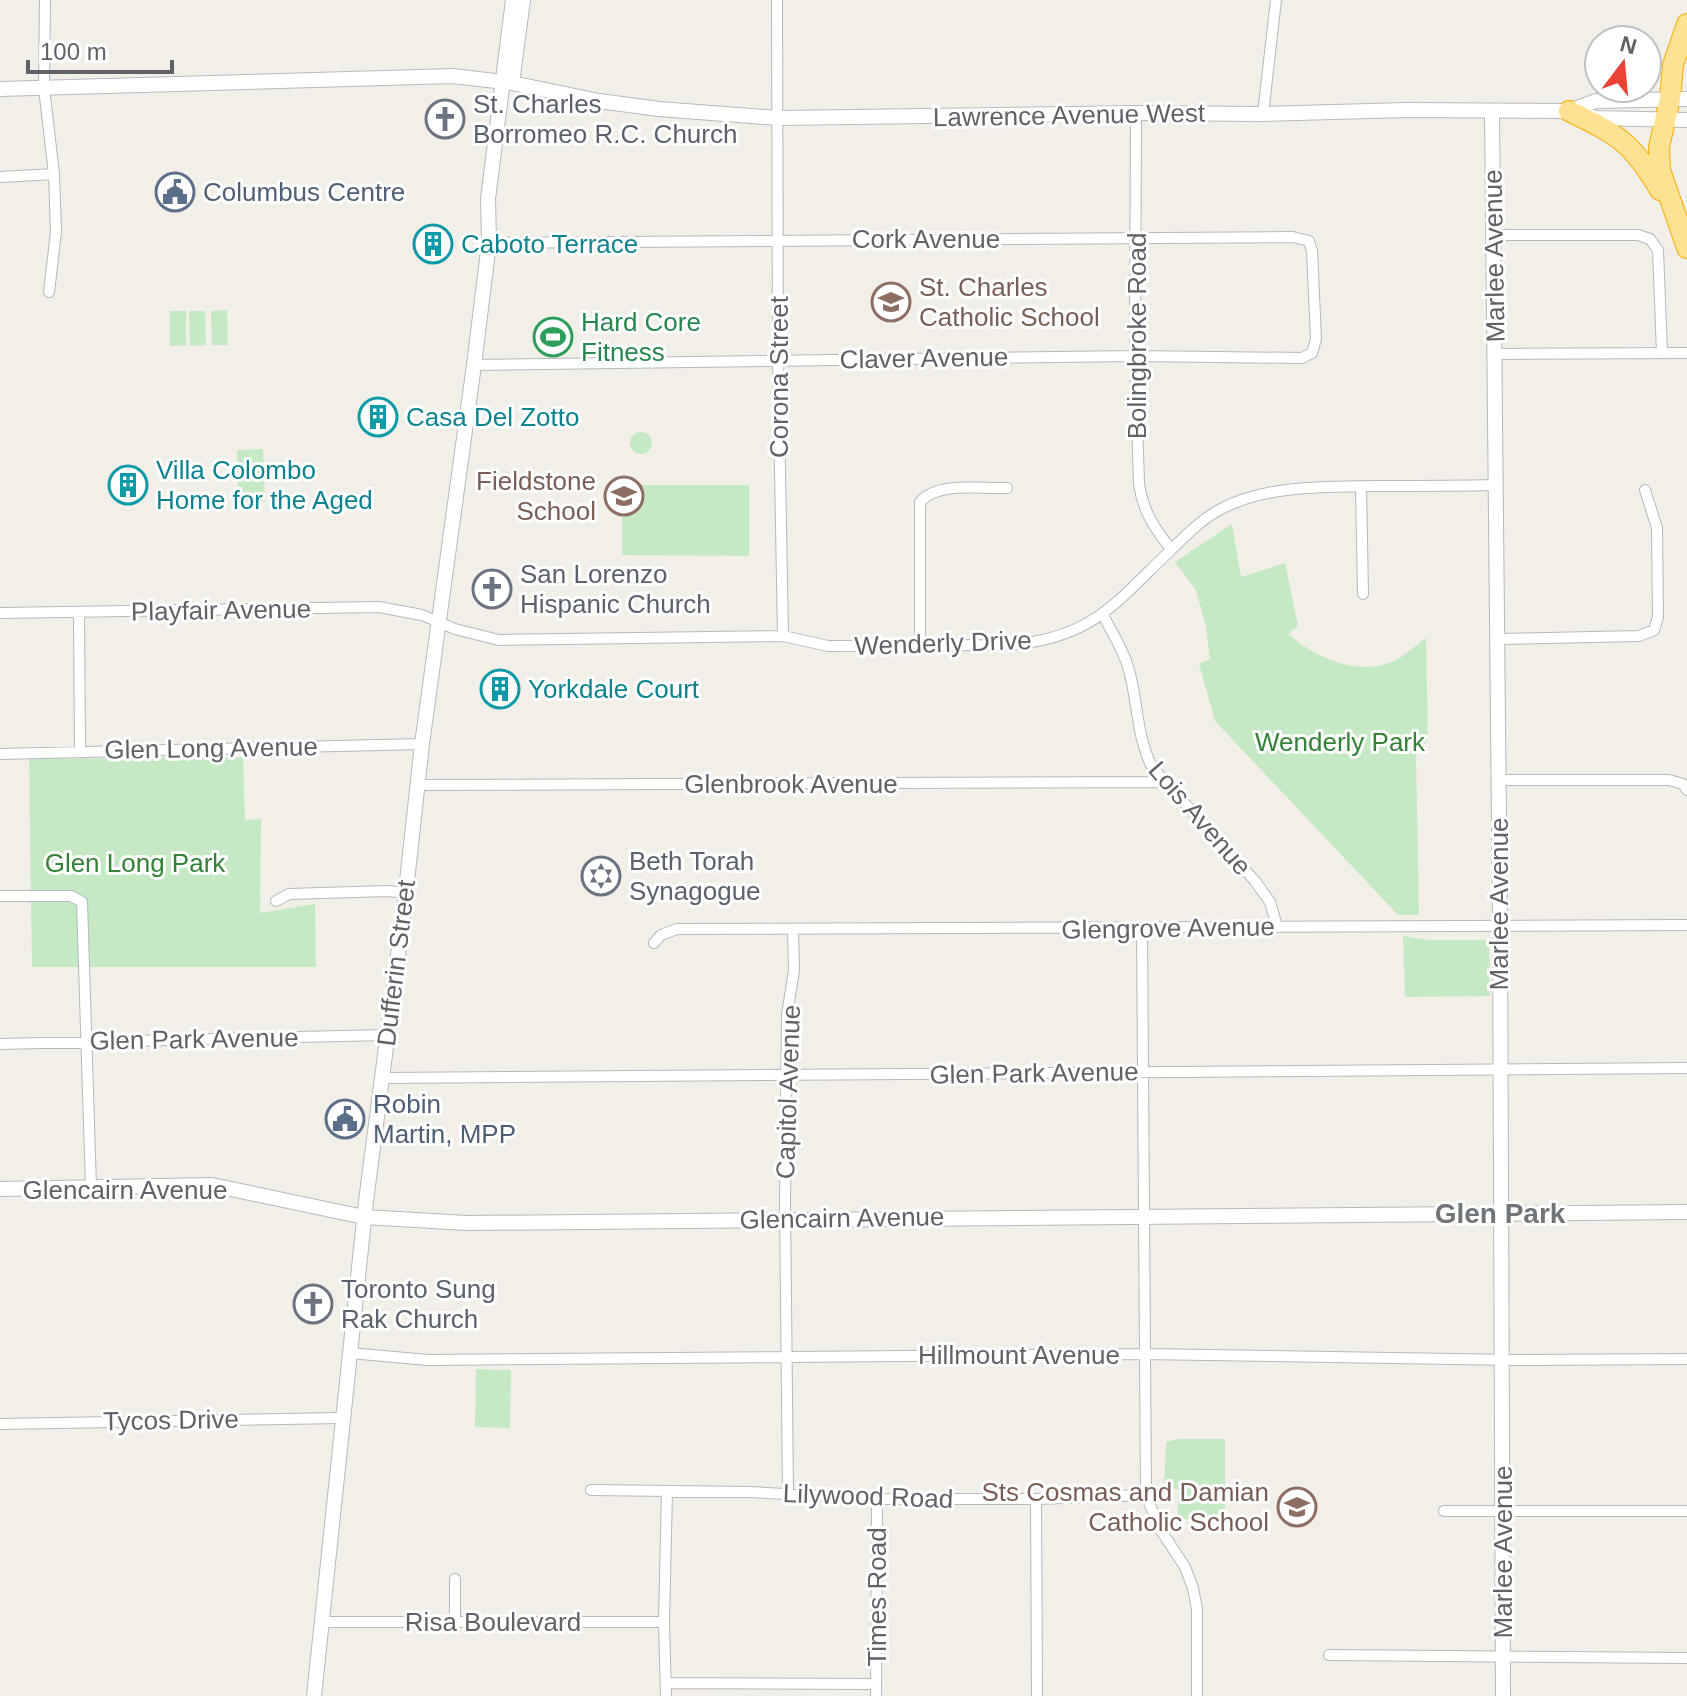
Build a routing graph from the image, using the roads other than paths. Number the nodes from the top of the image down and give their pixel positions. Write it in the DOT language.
graph roads {
  1 [pos="45,0"];
  2 [pos="513,0"];
  3 [pos="523,0"];
  4 [pos="777,0"];
  5 [pos="1276,0"];
  6 [pos="1687,24"];
  7 [pos="507,86"];
  8 [pos="44,88"];
  9 [pos="0,89"];
  10 [pos="1678,99"];
  11 [pos="1569,111"];
  12 [pos="1492,112"];
  13 [pos="1136,113"];
  14 [pos="1263,114"];
  15 [pos="778,118"];
  16 [pos="1665,120"];
  17 [pos="1687,120"];
  18 [pos="54,174"];
  19 [pos="0,177"];
  20 [pos="1673,213"];
  21 [pos="1494,235"];
  22 [pos="489,238"];
  23 [pos="1136,238"];
  24 [pos="779,240"];
  25 [pos="1687,248"];
  26 [pos="49,292"];
  27 [pos="1316,294"];
  28 [pos="1662,353"];
  29 [pos="1687,353"];
  30 [pos="1496,354"];
  31 [pos="1135,356"];
  32 [pos="778,360"];
  33 [pos="474,365"];
  34 [pos="1496,485"];
  35 [pos="1361,487"];
  36 [pos="1007,488"];
  37 [pos="1645,490"];
  38 [pos="1171,549"];
  39 [pos="1363,594"];
  40 [pos="79,612"];
  41 [pos="0,613"];
  42 [pos="1103,615"];
  43 [pos="440,622"];
  44 [pos="783,636"];
  45 [pos="1498,639"];
  46 [pos="920,646"];
  47 [pos="422,744"];
  48 [pos="80,751"];
  49 [pos="0,754"];
  50 [pos="1499,780"];
  51 [pos="1164,782"];
  52 [pos="417,785"];
  53 [pos="1687,790"];
  54 [pos="406,893"];
  55 [pos="0,896"];
  56 [pos="276,901"];
  57 [pos="1687,925"];
  58 [pos="1277,926"];
  59 [pos="1500,926"];
  60 [pos="1142,928"];
  61 [pos="793,930"];
  62 [pos="654,943"];
  63 [pos="387,1035"];
  64 [pos="87,1042"];
  65 [pos="0,1044"];
  66 [pos="1687,1068"];
  67 [pos="1500,1070"];
  68 [pos="1143,1072"];
  69 [pos="787,1076"];
  70 [pos="382,1078"];
  71 [pos="91,1187"];
  72 [pos="0,1189"];
  73 [pos="1687,1212"];
  74 [pos="1500,1213"];
  75 [pos="1144,1216"];
  76 [pos="364,1217"];
  77 [pos="785,1218"];
  78 [pos="350,1353"];
  79 [pos="1144,1354"];
  80 [pos="787,1356"];
  81 [pos="1687,1359"];
  82 [pos="1502,1360"];
  83 [pos="341,1418"];
  84 [pos="0,1424"];
  85 [pos="591,1490"];
  86 [pos="667,1491"];
  87 [pos="788,1494"];
  88 [pos="1146,1495"];
  89 [pos="877,1499"];
  90 [pos="1036,1499"];
  91 [pos="1444,1511"];
  92 [pos="1687,1511"];
  93 [pos="1504,1512"];
  94 [pos="455,1579"];
  95 [pos="455,1621"];
  96 [pos="321,1622"];
  97 [pos="664,1622"];
  98 [pos="1329,1655"];
  99 [pos="1503,1655"];
  100 [pos="1687,1658"];
  101 [pos="666,1683"];
  102 [pos="876,1690"];
  103 [pos="314,1696"];
  104 [pos="666,1696"];
  105 [pos="1037,1696"];
  106 [pos="1197,1696"];
  107 [pos="1503,1696"];
  1 -- 8 [label="street"];
  2 -- 7 [label="main road, Dufferin Street"];
  3 -- 7 [label="main road, Dufferin Street"];
  4 -- 15 [label="street, Corona Street"];
  5 -- 14 [label="street"];
  6 -- 10 [label="highway"];
  7 -- 8 [label="main road, Lawrence Avenue West"];
  7 -- 15 [label="main road, Lawrence Avenue West"];
  7 -- 22 [label="main road, Dufferin Street"];
  8 -- 9 [label="main road, Lawrence Avenue West"];
  8 -- 18 [label="street"];
  10 -- 11 [label="main road, Lawrence Avenue West"];
  10 -- 16 [label="highway"];
  11 -- 12 [label="main road, Lawrence Avenue West"];
  11 -- 16 [label="main road, Lawrence Avenue West"];
  11 -- 20 [label="highway"];
  12 -- 14 [label="main road, Lawrence Avenue West"];
  12 -- 21 [label="main road, Marlee Avenue"];
  13 -- 14 [label="main road, Lawrence Avenue West"];
  13 -- 15 [label="main road, Lawrence Avenue West"];
  13 -- 23 [label="street, Bolingbroke Road"];
  15 -- 24 [label="street, Corona Street"];
  16 -- 17 [label="main road, Lawrence Avenue West"];
  16 -- 20 [label="highway"];
  18 -- 19 [label="street"];
  18 -- 26 [label="street"];
  20 -- 25 [label="highway"];
  21 -- 28 [label="street"];
  21 -- 30 [label="main road, Marlee Avenue"];
  22 -- 24 [label="street, Cork Avenue"];
  22 -- 33 [label="main road, Dufferin Street"];
  23 -- 24 [label="street, Cork Avenue"];
  23 -- 27 [label="street, Cork Avenue"];
  23 -- 31 [label="street, Bolingbroke Road"];
  24 -- 32 [label="street, Corona Street"];
  27 -- 31 [label="street, Claver Avenue"];
  28 -- 29 [label="street"];
  28 -- 30 [label="street"];
  30 -- 34 [label="main road, Marlee Avenue"];
  31 -- 32 [label="street, Claver Avenue"];
  31 -- 38 [label="street, Bolingbroke Road"];
  32 -- 33 [label="street, Claver Avenue"];
  32 -- 44 [label="street, Corona Street"];
  33 -- 43 [label="main road, Dufferin Street"];
  34 -- 35 [label="street, Wenderly Drive"];
  34 -- 45 [label="main road, Marlee Avenue"];
  35 -- 38 [label="street, Wenderly Drive"];
  35 -- 39 [label="street"];
  36 -- 46 [label="street"];
  37 -- 45 [label="street"];
  38 -- 42 [label="street, Wenderly Drive"];
  40 -- 41 [label="street, Playfair Avenue"];
  40 -- 43 [label="street, Playfair Avenue"];
  40 -- 48 [label="street"];
  42 -- 46 [label="street, Wenderly Drive"];
  42 -- 51 [label="street, Lois Avenue"];
  43 -- 44 [label="street, Wenderly Drive"];
  43 -- 47 [label="main road, Dufferin Street"];
  44 -- 46 [label="street, Wenderly Drive"];
  45 -- 50 [label="main road, Marlee Avenue"];
  47 -- 48 [label="street, Glen Long Avenue"];
  47 -- 52 [label="main road, Dufferin Street"];
  48 -- 49 [label="street, Glen Long Avenue"];
  50 -- 53 [label="street"];
  50 -- 59 [label="main road, Marlee Avenue"];
  51 -- 52 [label="street, Glenbrook Avenue"];
  51 -- 58 [label="street, Lois Avenue"];
  52 -- 54 [label="main road, Dufferin Street"];
  54 -- 56 [label="street"];
  54 -- 63 [label="main road, Dufferin Street"];
  55 -- 64 [label="street"];
  57 -- 59 [label="street, Glengrove Avenue"];
  58 -- 59 [label="street, Glengrove Avenue"];
  58 -- 60 [label="street, Glengrove Avenue"];
  59 -- 67 [label="main road, Marlee Avenue"];
  60 -- 61 [label="street, Glengrove Avenue"];
  60 -- 68 [label="street"];
  61 -- 62 [label="street, Glengrove Avenue"];
  61 -- 69 [label="street, Capitol Avenue"];
  63 -- 64 [label="street, Glen Park Avenue"];
  63 -- 70 [label="main road, Dufferin Street"];
  64 -- 65 [label="street, Glen Park Avenue"];
  64 -- 71 [label="street"];
  66 -- 67 [label="street, Glen Park Avenue"];
  67 -- 68 [label="street, Glen Park Avenue"];
  67 -- 74 [label="main road, Marlee Avenue"];
  68 -- 69 [label="street, Glen Park Avenue"];
  68 -- 75 [label="street"];
  69 -- 70 [label="street, Glen Park Avenue"];
  69 -- 77 [label="street, Capitol Avenue"];
  70 -- 76 [label="main road, Dufferin Street"];
  71 -- 72 [label="main road, Glencairn Avenue"];
  71 -- 76 [label="main road, Glencairn Avenue"];
  73 -- 74 [label="main road, Glencairn Avenue"];
  74 -- 75 [label="main road, Glencairn Avenue"];
  74 -- 82 [label="main road, Marlee Avenue"];
  75 -- 77 [label="main road, Glencairn Avenue"];
  75 -- 79 [label="street"];
  76 -- 77 [label="main road, Glencairn Avenue"];
  76 -- 78 [label="main road, Dufferin Street"];
  77 -- 80 [label="street, Capitol Avenue"];
  78 -- 80 [label="street, Hillmount Avenue"];
  78 -- 83 [label="main road, Dufferin Street"];
  79 -- 80 [label="street, Hillmount Avenue"];
  79 -- 82 [label="street, Hillmount Avenue"];
  79 -- 88 [label="street"];
  80 -- 87 [label="street, Capitol Avenue"];
  81 -- 82 [label="street, Hillmount Avenue"];
  82 -- 93 [label="main road, Marlee Avenue"];
  83 -- 84 [label="street, Tycos Drive"];
  83 -- 96 [label="main road, Dufferin Street"];
  85 -- 86 [label="street, Lilywood Road"];
  86 -- 87 [label="street, Lilywood Road"];
  86 -- 97 [label="street"];
  87 -- 89 [label="street, Lilywood Road"];
  88 -- 90 [label="street, Lilywood Road"];
  88 -- 106 [label="street"];
  89 -- 90 [label="street, Lilywood Road"];
  89 -- 102 [label="street, Times Road"];
  90 -- 105 [label="street"];
  91 -- 93 [label="street"];
  92 -- 93 [label="street"];
  93 -- 99 [label="main road, Marlee Avenue"];
  94 -- 95 [label="street"];
  95 -- 96 [label="street, Risa Boulevard"];
  95 -- 97 [label="street, Risa Boulevard"];
  96 -- 103 [label="main road, Dufferin Street"];
  97 -- 101 [label="street"];
  98 -- 99 [label="street"];
  99 -- 100 [label="street"];
  99 -- 107 [label="main road, Marlee Avenue"];
  101 -- 102 [label="street"];
  101 -- 104 [label="street"];
}
